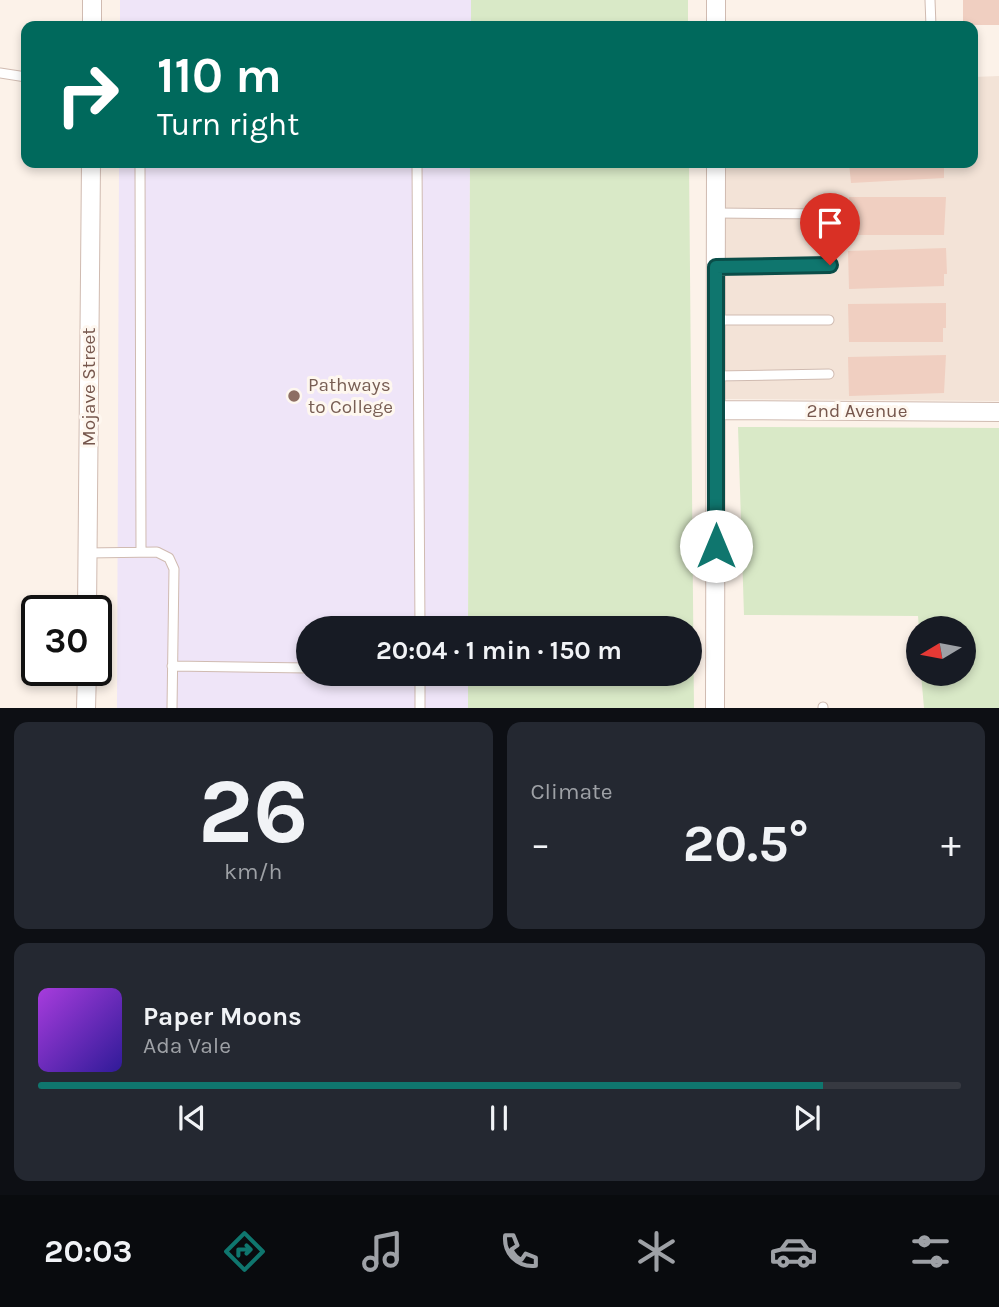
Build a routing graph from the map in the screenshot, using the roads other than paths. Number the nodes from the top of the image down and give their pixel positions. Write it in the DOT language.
graph roads {
  1 [pos="92,0"];
  2 [pos="716,0"];
  3 [pos="930,0"];
  4 [pos="92,21"];
  5 [pos="716,21"];
  6 [pos="930,21"];
  7 [pos="0,73"];
  8 [pos="21,76"];
  9 [pos="91,168"];
  10 [pos="140,168"];
  11 [pos="417,168"];
  12 [pos="716,168"];
  13 [pos="716,213"];
  14 [pos="831,214"];
  15 [pos="830,265"];
  16 [pos="716,267"];
  17 [pos="716,320"];
  18 [pos="829,320"];
  19 [pos="829,374"];
  20 [pos="716,376"];
  21 [pos="716,410"];
  22 [pos="999,412"];
  23 [pos="141,552"];
  24 [pos="88,553"];
  25 [pos="87,595"];
  26 [pos="420,616"];
  27 [pos="172,666"];
  28 [pos="296,668"];
  29 [pos="87,686"];
  30 [pos="420,686"];
  31 [pos="86,708"];
  32 [pos="172,708"];
  33 [pos="420,708"];
  34 [pos="715,708"];
  1 -- 4 [label="street"];
  2 -- 5 [label="street"];
  3 -- 6 [label="lane"];
  7 -- 8 [label="lane"];
  9 -- 24 [label="street, Mojave Street"];
  10 -- 23 [label="lane"];
  11 -- 26 [label="lane"];
  12 -- 13 [label="street"];
  13 -- 14 [label="lane"];
  13 -- 16 [label="street"];
  15 -- 16 [label="lane"];
  16 -- 17 [label="street"];
  17 -- 18 [label="lane"];
  17 -- 20 [label="street"];
  19 -- 20 [label="lane"];
  20 -- 21 [label="street"];
  21 -- 22 [label="street, 2nd Avenue"];
  21 -- 34 [label="street"];
  23 -- 24 [label="lane"];
  23 -- 27 [label="lane"];
  24 -- 25 [label="street, Mojave Street"];
  27 -- 28 [label="lane"];
  27 -- 32 [label="lane"];
  29 -- 31 [label="street"];
  30 -- 33 [label="lane"];
}
